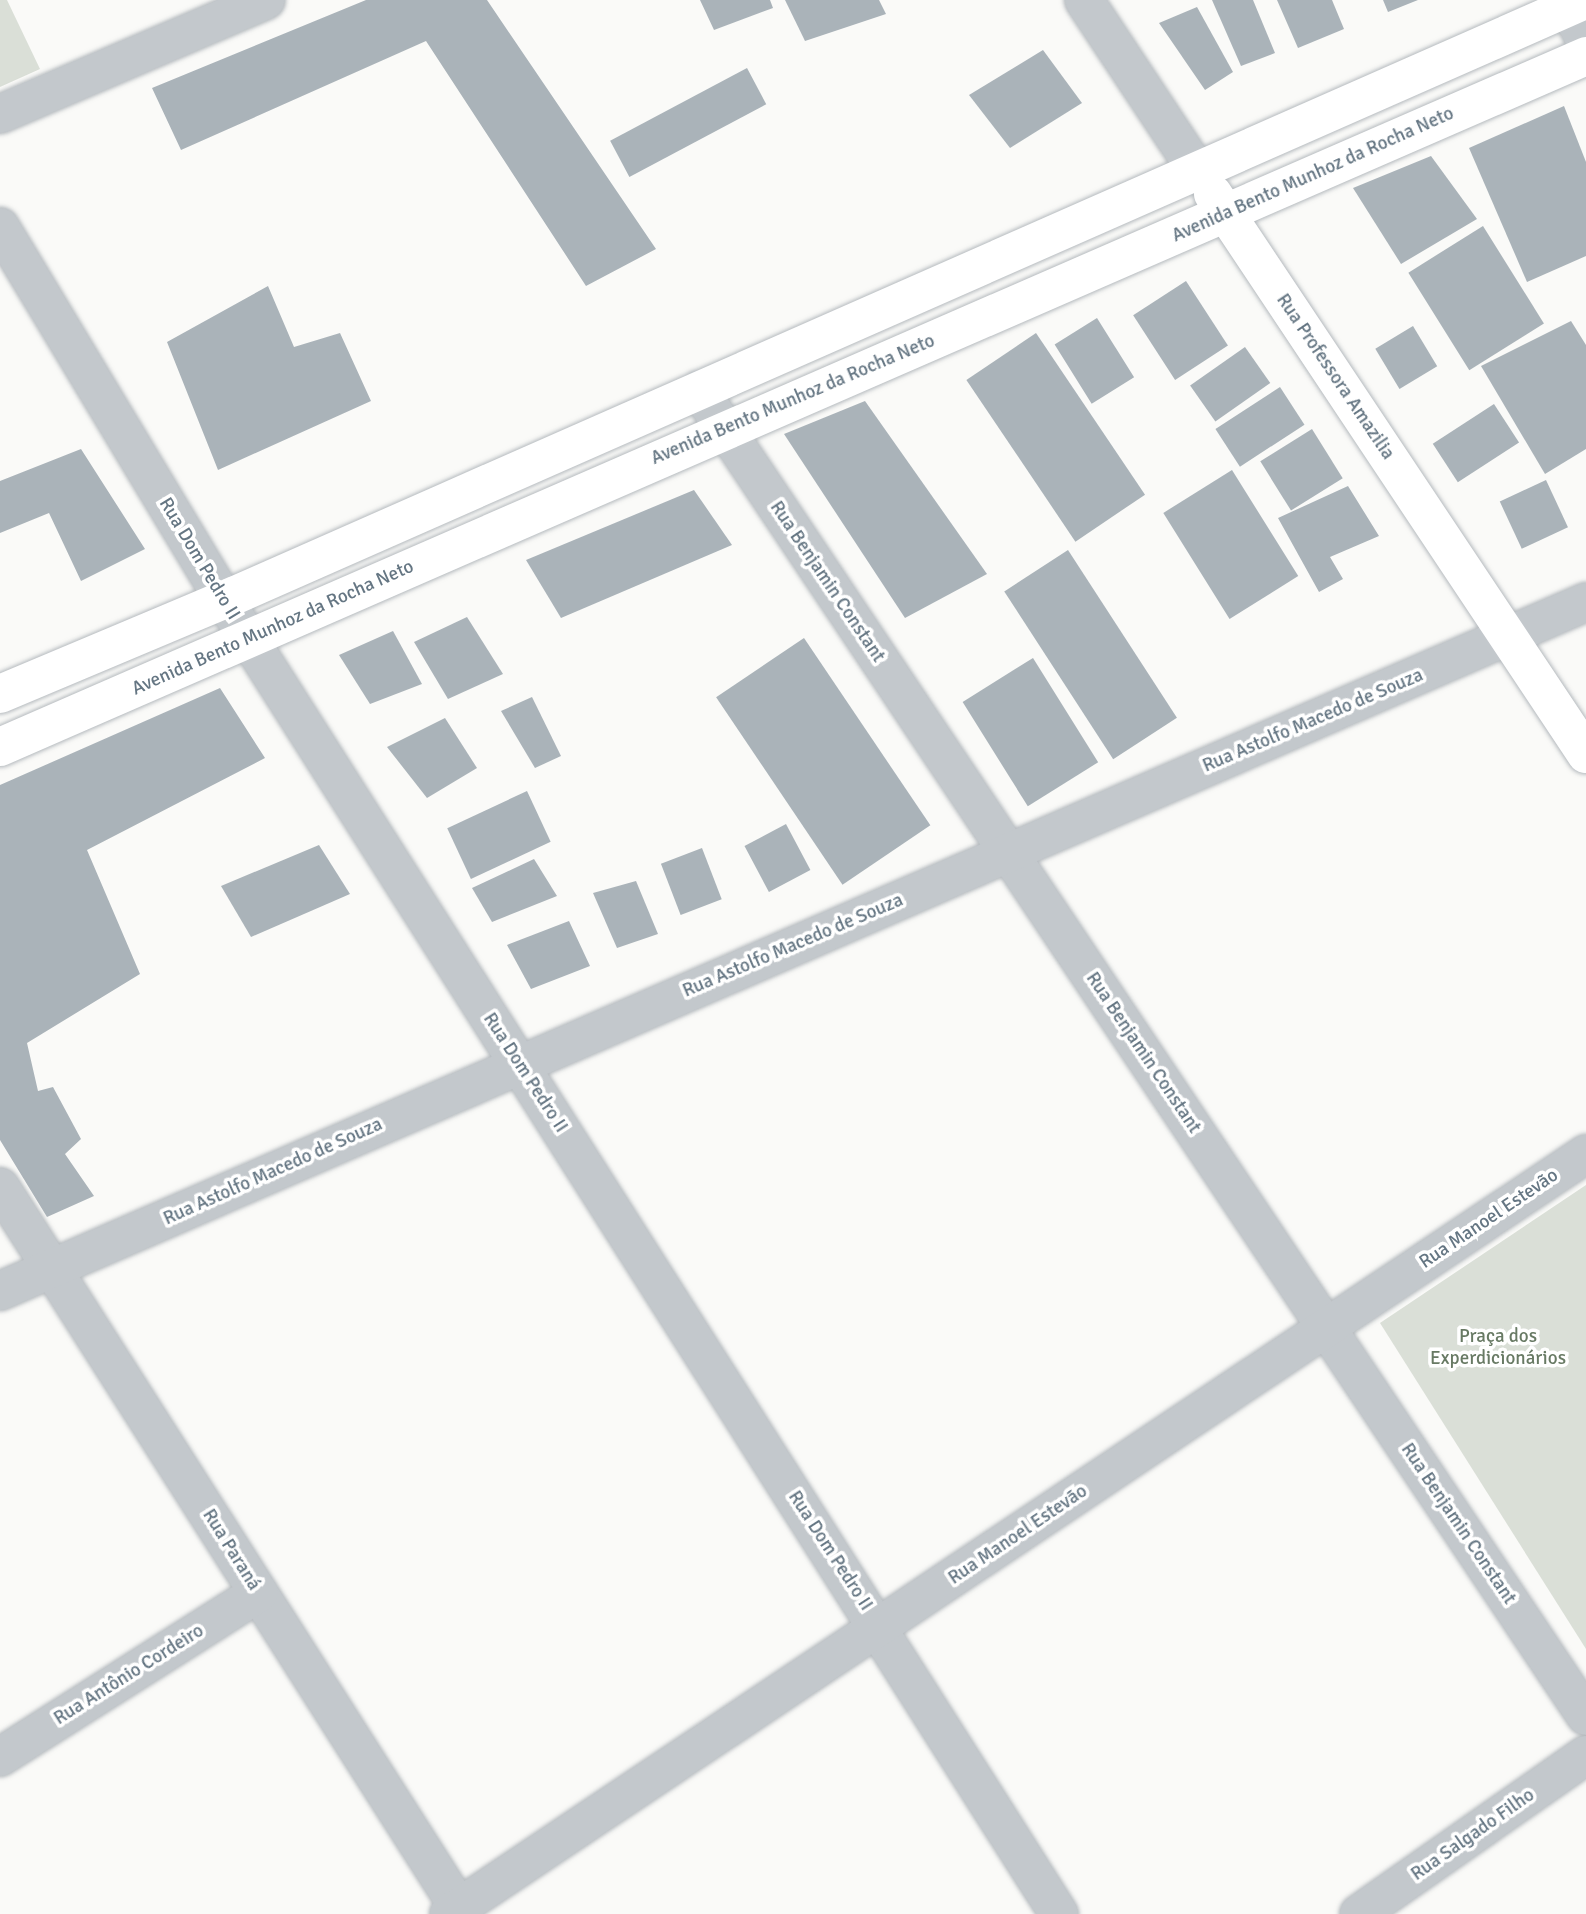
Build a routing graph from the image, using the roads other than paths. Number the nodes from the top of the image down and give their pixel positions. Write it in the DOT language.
graph roads {
  1 [pos="266,0"];
  2 [pos="1084,0"];
  3 [pos="1576,4"];
  4 [pos="1586,41"];
  5 [pos="1586,56"];
  6 [pos="1359,98"];
  7 [pos="0,114"];
  8 [pos="1379,146"];
  9 [pos="1196,169"];
  10 [pos="1225,213"];
  11 [pos="0,227"];
  12 [pos="699,390"];
  13 [pos="725,429"];
  14 [pos="562,451"];
  15 [pos="581,492"];
  16 [pos="224,600"];
  17 [pos="1586,602"];
  18 [pos="1507,636"];
  19 [pos="248,639"];
  20 [pos="0,694"];
  21 [pos="0,747"];
  22 [pos="1586,754"];
  23 [pos="1009,852"];
  24 [pos="520,1064"];
  25 [pos="1586,1154"];
  26 [pos="0,1187"];
  27 [pos="52,1269"];
  28 [pos="0,1291"];
  29 [pos="1327,1328"];
  30 [pos="258,1593"];
  31 [pos="879,1627"];
  32 [pos="1586,1716"];
  33 [pos="1586,1755"];
  34 [pos="0,1757"];
  35 [pos="457,1912"];
  36 [pos="1059,1914"];
  37 [pos="1359,1914"];
  1 -- 7 [label="street"];
  2 -- 9 [label="street, Rua Professora Amazilia"];
  3 -- 4 [label="street"];
  3 -- 6 [label="main road"];
  5 -- 8 [label="main road, Avenida Bento Munhoz da Rocha Neto"];
  6 -- 8 [label="main road"];
  6 -- 9 [label="main road"];
  8 -- 10 [label="main road, Avenida Bento Munhoz da Rocha Neto"];
  9 -- 10 [label="main road, Rua Professora Amazilia"];
  9 -- 12 [label="main road"];
  10 -- 13 [label="main road, Avenida Bento Munhoz da Rocha Neto"];
  10 -- 18 [label="main road, Rua Professora Amazilia"];
  11 -- 16 [label="street, Rua Dom Pedro II"];
  12 -- 13 [label="street, Rua Benjamin Constant"];
  12 -- 14 [label="main road"];
  13 -- 15 [label="main road, Avenida Bento Munhoz da Rocha Neto"];
  13 -- 23 [label="street, Rua Benjamin Constant"];
  14 -- 15 [label="main road"];
  14 -- 16 [label="main road"];
  15 -- 19 [label="main road, Avenida Bento Munhoz da Rocha Neto"];
  16 -- 19 [label="street, Rua Dom Pedro II"];
  16 -- 20 [label="main road"];
  17 -- 18 [label="street, Rua Astolfo Macedo de Souza"];
  18 -- 22 [label="main road, Rua Professora Amazilia"];
  18 -- 23 [label="street, Rua Astolfo Macedo de Souza"];
  19 -- 21 [label="main road, Avenida Bento Munhoz da Rocha Neto"];
  19 -- 24 [label="street, Rua Dom Pedro II"];
  23 -- 24 [label="street, Rua Astolfo Macedo de Souza"];
  23 -- 29 [label="street, Rua Benjamin Constant"];
  24 -- 27 [label="street, Rua Astolfo Macedo de Souza"];
  24 -- 31 [label="street, Rua Dom Pedro II"];
  25 -- 29 [label="street, Rua Manoel Estevão"];
  26 -- 27 [label="street, Rua Paraná"];
  27 -- 28 [label="street, Rua Astolfo Macedo de Souza"];
  27 -- 30 [label="street, Rua Paraná"];
  29 -- 31 [label="street, Rua Manoel Estevão"];
  29 -- 32 [label="street, Rua Benjamin Constant"];
  30 -- 34 [label="street, Rua Antônio Cordeiro"];
  30 -- 35 [label="street, Rua Paraná"];
  31 -- 35 [label="street, Rua Manoel Estevão"];
  31 -- 36 [label="street, Rua Dom Pedro II"];
  33 -- 37 [label="street, Rua Salgado Filho"];
}
